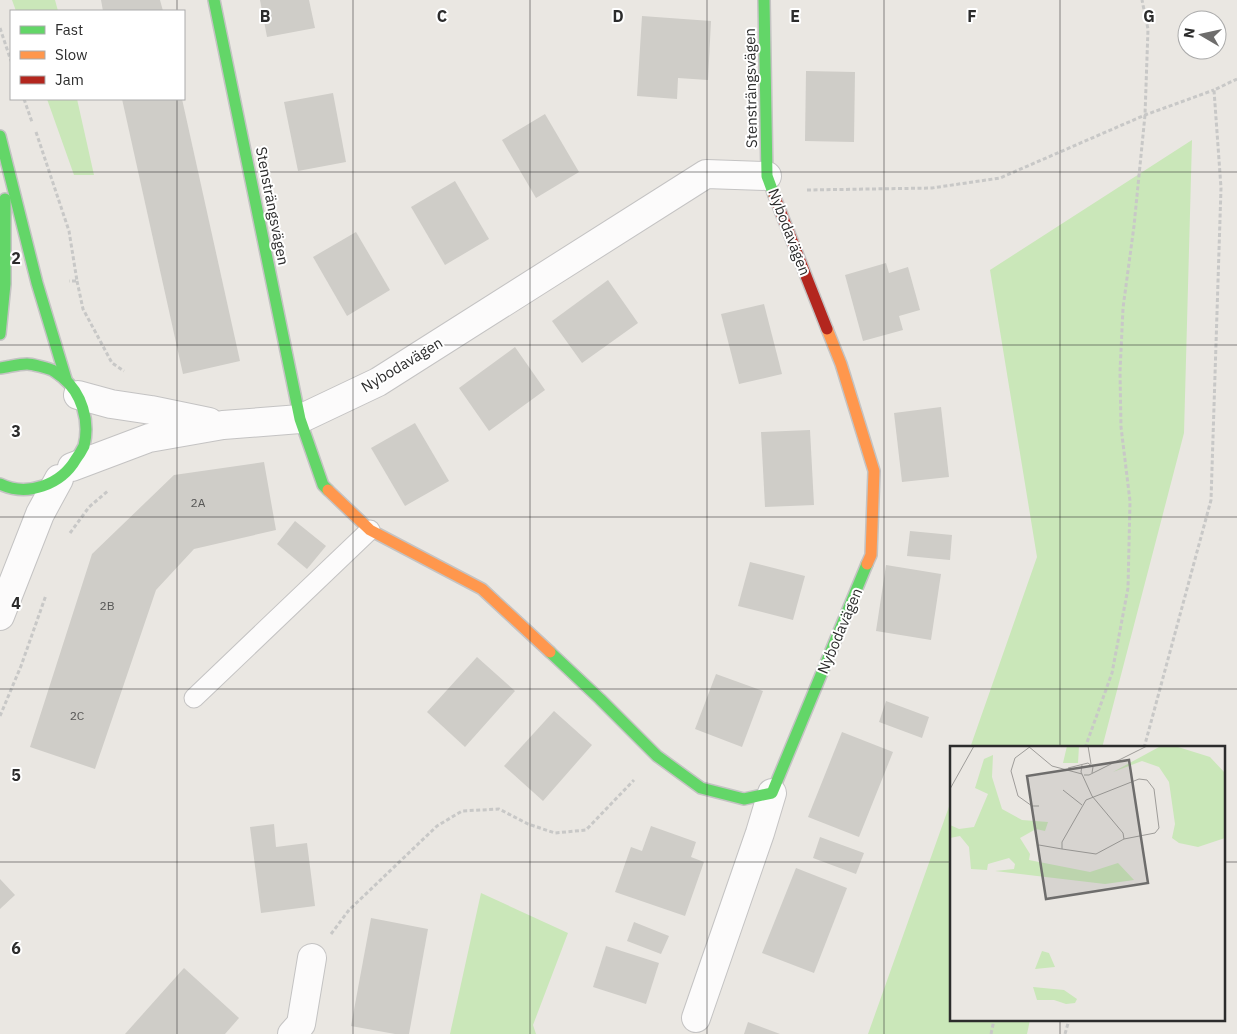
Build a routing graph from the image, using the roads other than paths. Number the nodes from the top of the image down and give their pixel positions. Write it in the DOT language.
graph roads {
  1 [pos="214,0"];
  2 [pos="764,0"];
  3 [pos="0,136"];
  4 [pos="4,155"];
  5 [pos="767,176"];
  6 [pos="0,334"];
  7 [pos="0,368"];
  8 [pos="72,387"];
  9 [pos="300,419"];
  10 [pos="223,425"];
  11 [pos="66,473"];
  12 [pos="0,484"];
  13 [pos="370,530"];
  14 [pos="0,616"];
  15 [pos="194,698"];
  16 [pos="772,793"];
  17 [pos="312,958"];
  18 [pos="696,1018"];
  19 [pos="292,1034"];
  1 -- 9 [label="street, Stensträngsvägen"];
  2 -- 5 [label="street, Stensträngsvägen"];
  3 -- 4 [label="street"];
  4 -- 6 [label="street"];
  4 -- 8 [label="street"];
  5 -- 9 [label="street, Nybodavägen"];
  5 -- 16 [label="street, Nybodavägen"];
  7 -- 8 [label="street"];
  8 -- 10 [label="street, Nybodavägen"];
  8 -- 11 [label="street"];
  9 -- 10 [label="street, Nybodavägen"];
  9 -- 13 [label="street"];
  10 -- 11 [label="street, Nybodavägen"];
  11 -- 12 [label="street"];
  11 -- 14 [label="street"];
  13 -- 15 [label="lane"];
  13 -- 16 [label="street"];
  16 -- 18 [label="street, Nybodavägen"];
  17 -- 19 [label="street"];
}
